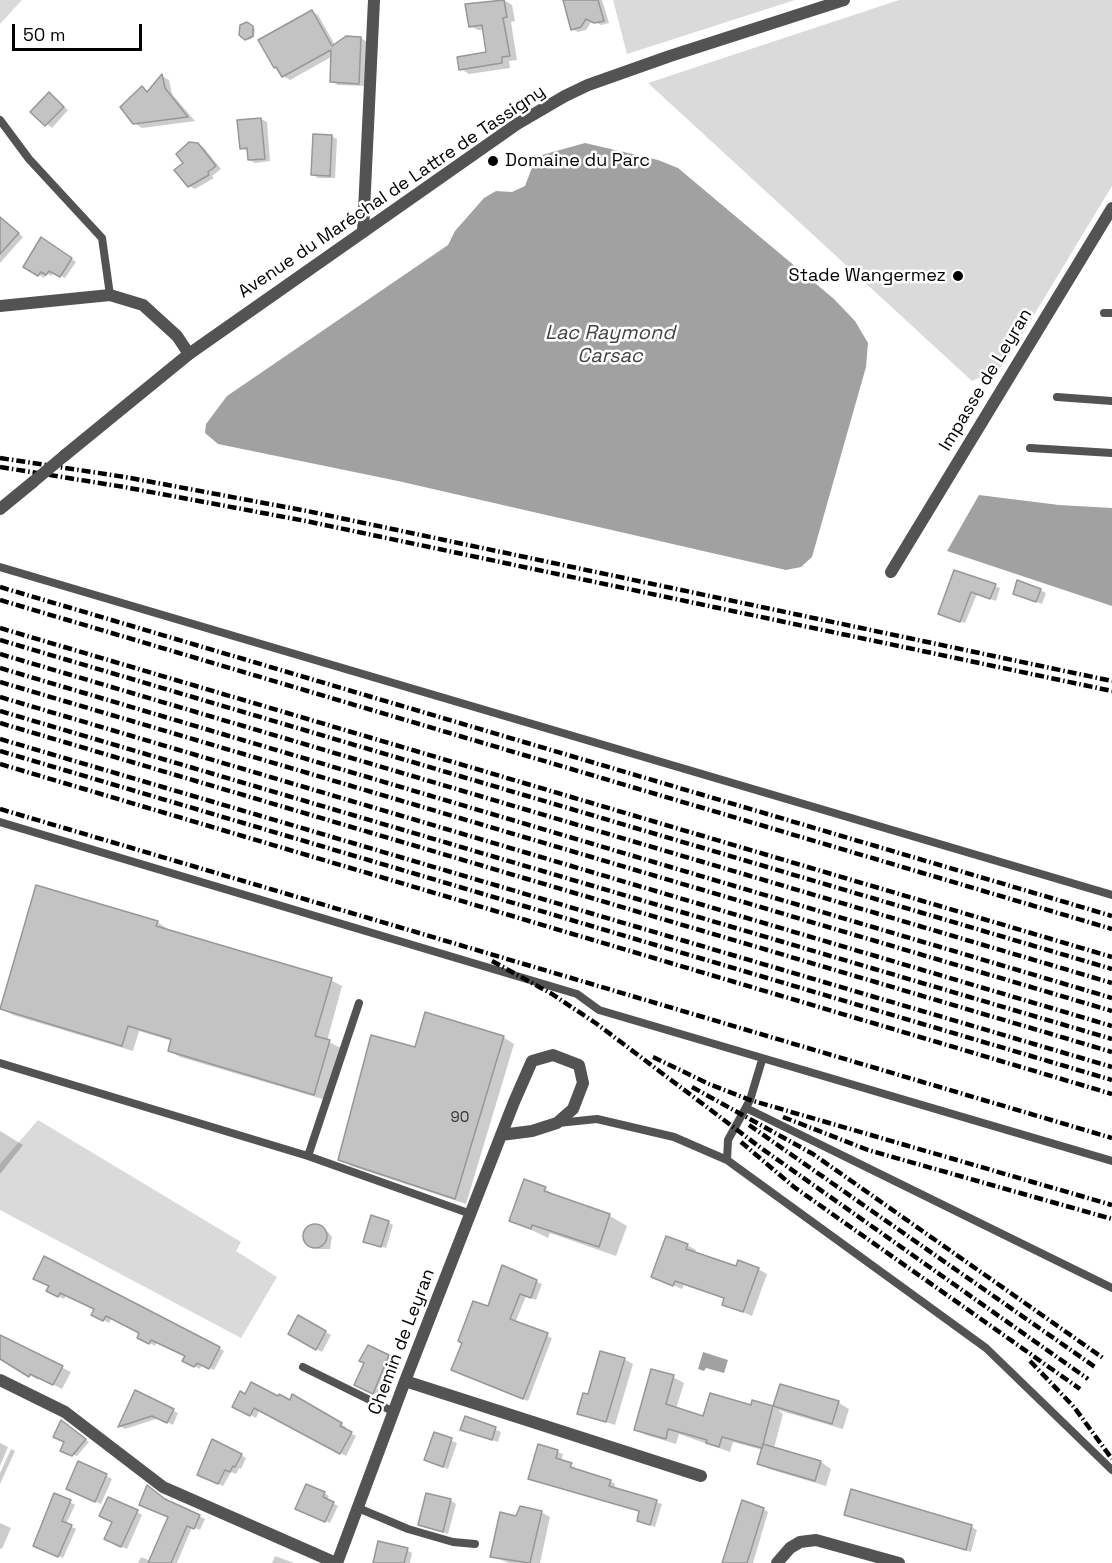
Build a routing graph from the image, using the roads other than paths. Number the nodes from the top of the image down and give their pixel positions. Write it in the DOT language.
graph roads {
  1 [pos="374,0"];
  2 [pos="844,0"];
  3 [pos="0,120"];
  4 [pos="1112,208"];
  5 [pos="363,232"];
  6 [pos="110,295"];
  7 [pos="0,306"];
  8 [pos="189,354"];
  9 [pos="1057,397"];
  10 [pos="1112,401"];
  11 [pos="1030,448"];
  12 [pos="1112,453"];
  13 [pos="0,509"];
  14 [pos="0,567"];
  15 [pos="891,572"];
  16 [pos="0,822"];
  17 [pos="1112,895"];
  18 [pos="359,1003"];
  19 [pos="762,1060"];
  20 [pos="0,1063"];
  21 [pos="746,1108"];
  22 [pos="556,1123"];
  23 [pos="501,1135"];
  24 [pos="308,1156"];
  25 [pos="728,1160"];
  26 [pos="1112,1161"];
  27 [pos="471,1214"];
  28 [pos="1112,1288"];
  29 [pos="303,1367"];
  30 [pos="0,1380"];
  31 [pos="405,1381"];
  32 [pos="394,1412"];
  33 [pos="1112,1470"];
  34 [pos="701,1476"];
  35 [pos="358,1508"];
  36 [pos="475,1544"];
  37 [pos="337,1563"];
  38 [pos="777,1563"];
  39 [pos="899,1563"];
  1 -- 5 [label="street"];
  2 -- 5 [label="street, Avenue du Maréchal de Lattre de Tassigny"];
  3 -- 6 [label="lane"];
  4 -- 15 [label="street, Impasse de Leyran"];
  5 -- 8 [label="street, Avenue du Maréchal de Lattre de Tassigny"];
  6 -- 7 [label="street"];
  6 -- 8 [label="street"];
  8 -- 13 [label="street, Avenue du Maréchal de Lattre de Tassigny, bridge"];
  9 -- 10 [label="lane"];
  11 -- 12 [label="lane"];
  14 -- 17 [label="lane"];
  16 -- 19 [label="lane"];
  18 -- 24 [label="lane"];
  19 -- 21 [label="lane"];
  19 -- 26 [label="lane"];
  20 -- 24 [label="lane"];
  21 -- 25 [label="lane"];
  21 -- 28 [label="lane"];
  22 -- 23 [label="street, Chemin de Leyran"];
  22 -- 23 [label="street, Chemin de Leyran"];
  22 -- 25 [label="lane"];
  23 -- 27 [label="street, Chemin de Leyran"];
  24 -- 27 [label="lane"];
  25 -- 33 [label="lane"];
  27 -- 31 [label="street, Chemin de Leyran"];
  29 -- 32 [label="lane"];
  30 -- 37 [label="street"];
  31 -- 32 [label="street, Chemin de Leyran"];
  31 -- 34 [label="street"];
  32 -- 35 [label="street, Chemin de Leyran"];
  35 -- 36 [label="lane"];
  35 -- 37 [label="street, Chemin de Leyran"];
  38 -- 39 [label="street"];
}
